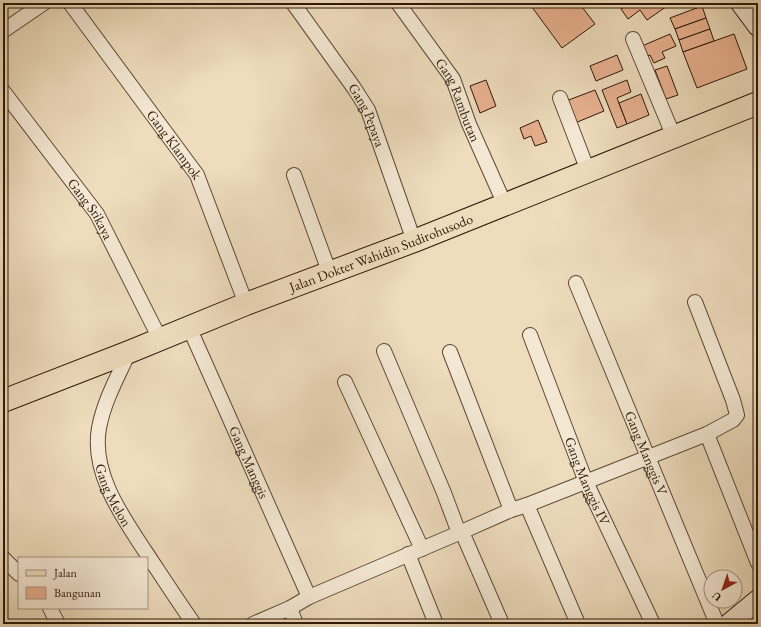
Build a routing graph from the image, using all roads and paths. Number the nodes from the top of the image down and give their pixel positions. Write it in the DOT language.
graph roads {
  1 [pos="44,3"];
  2 [pos="70,3"];
  3 [pos="293,3"];
  4 [pos="398,3"];
  5 [pos="742,3"];
  6 [pos="758,26"];
  7 [pos="3,31"];
  8 [pos="633,38"];
  9 [pos="3,91"];
  10 [pos="560,98"];
  11 [pos="757,106"];
  12 [pos="674,137"];
  13 [pos="588,171"];
  14 [pos="294,175"];
  15 [pos="504,205"];
  16 [pos="414,241"];
  17 [pos="330,274"];
  18 [pos="576,283"];
  19 [pos="695,302"];
  20 [pos="246,304"];
  21 [pos="189,326"];
  22 [pos="530,335"];
  23 [pos="160,339"];
  24 [pos="384,351"];
  25 [pos="129,352"];
  26 [pos="450,352"];
  27 [pos="345,382"];
  28 [pos="3,400"];
  29 [pos="707,434"];
  30 [pos="648,457"];
  31 [pos="586,482"];
  32 [pos="527,505"];
  33 [pos="511,510"];
  34 [pos="461,532"];
  35 [pos="422,549"];
  36 [pos="408,554"];
  37 [pos="3,558"];
  38 [pos="758,563"];
  39 [pos="18,573"];
  40 [pos="309,597"];
  41 [pos="758,600"];
  42 [pos="290,608"];
  43 [pos="50,609"];
  44 [pos="58,624"];
  45 [pos="194,624"];
  46 [pos="254,624"];
  47 [pos="296,624"];
  48 [pos="436,624"];
  49 [pos="502,624"];
  50 [pos="578,624"];
  51 [pos="653,624"];
  52 [pos="717,624"];
  53 [pos="729,624"];
  1 -- 7 [label="street"];
  2 -- 20 [label="street, Gang Klampok"];
  3 -- 16 [label="street, Gang Pepaya"];
  4 -- 15 [label="street, Gang Rambutan"];
  5 -- 6 [label="street"];
  8 -- 12 [label="street"];
  9 -- 23 [label="street, Gang Srikaya"];
  10 -- 13 [label="street"];
  11 -- 12 [label="main road, Jalan Dokter Wahidin Sudirohusodo"];
  12 -- 13 [label="main road, Jalan Dokter Wahidin Sudirohusodo"];
  13 -- 15 [label="main road, Jalan Dokter Wahidin Sudirohusodo"];
  14 -- 17 [label="street"];
  15 -- 16 [label="main road, Jalan Dokter Wahidin Sudirohusodo"];
  16 -- 17 [label="main road, Jalan Dokter Wahidin Sudirohusodo"];
  17 -- 20 [label="main road, Jalan Dokter Wahidin Sudirohusodo"];
  18 -- 30 [label="street, Gang Manggis V"];
  19 -- 29 [label="street"];
  20 -- 21 [label="main road, Jalan Dokter Wahidin Sudirohusodo"];
  21 -- 23 [label="main road, Jalan Dokter Wahidin Sudirohusodo"];
  21 -- 40 [label="street, Gang Manggis"];
  22 -- 31 [label="street, Gang Manggis IV"];
  23 -- 25 [label="main road, Jalan Dokter Wahidin Sudirohusodo"];
  24 -- 34 [label="street"];
  25 -- 28 [label="main road, Jalan Dokter Wahidin Sudirohusodo"];
  25 -- 45 [label="street, Gang Melon"];
  26 -- 33 [label="street"];
  27 -- 35 [label="street"];
  29 -- 30 [label="street"];
  29 -- 38 [label="street"];
  30 -- 31 [label="street"];
  30 -- 52 [label="street, Gang Manggis V"];
  31 -- 32 [label="street"];
  31 -- 51 [label="street, Gang Manggis IV"];
  32 -- 33 [label="street"];
  32 -- 50 [label="street"];
  33 -- 34 [label="street"];
  34 -- 35 [label="street"];
  34 -- 49 [label="street"];
  35 -- 36 [label="street"];
  36 -- 40 [label="street"];
  36 -- 48 [label="street"];
  37 -- 39 [label="street"];
  40 -- 42 [label="street"];
  41 -- 53 [label="street"];
  42 -- 46 [label="street"];
  42 -- 47 [label="street"];
  43 -- 44 [label="street"];
}
